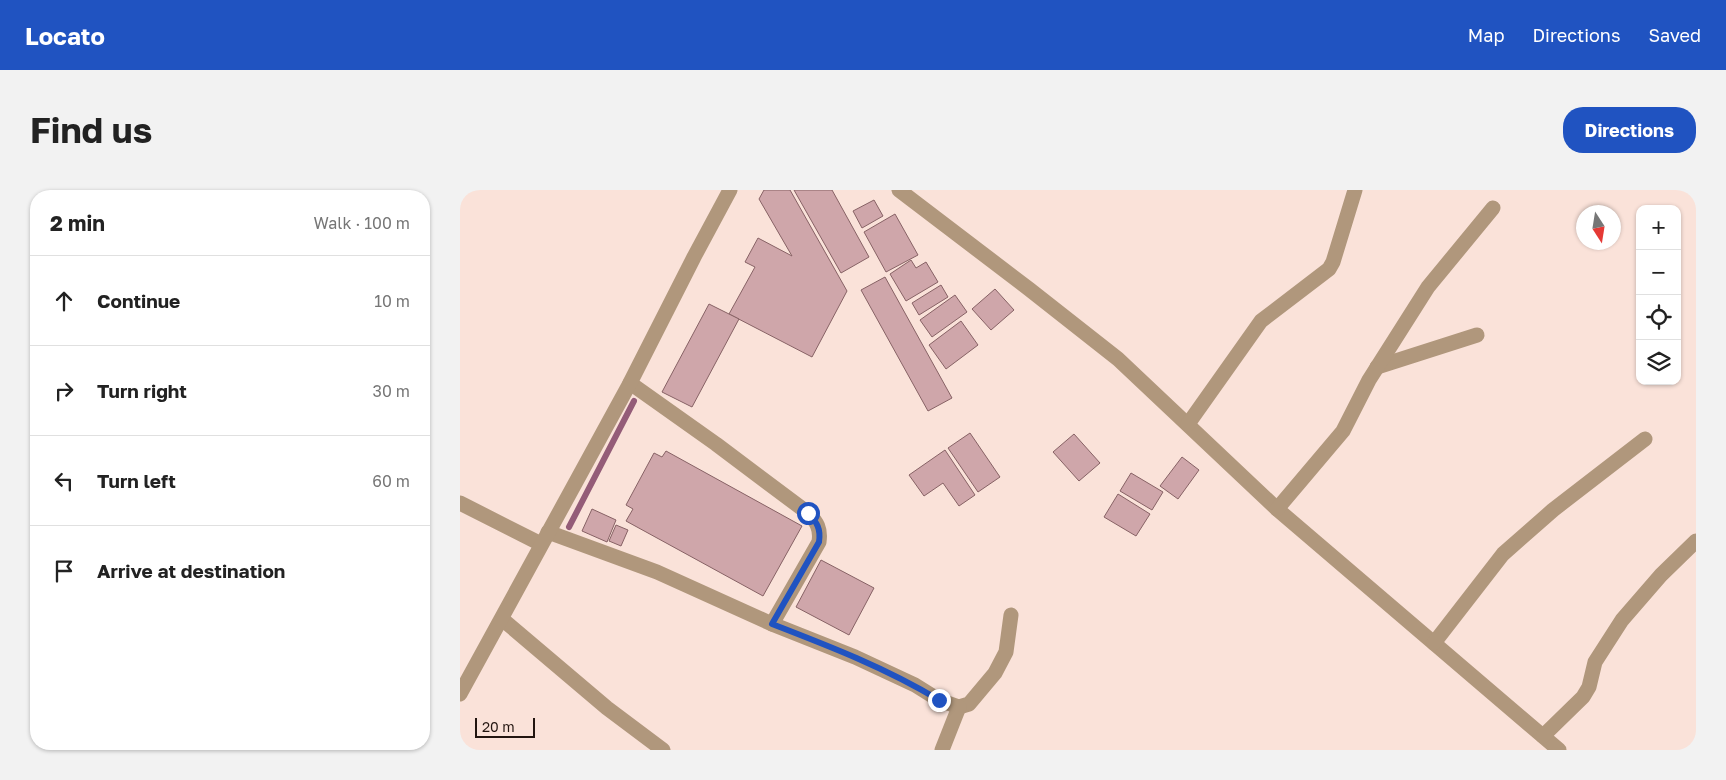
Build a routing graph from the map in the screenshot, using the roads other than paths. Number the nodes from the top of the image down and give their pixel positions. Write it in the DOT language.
graph roads {
  1 [pos="730,190"];
  2 [pos="899,190"];
  3 [pos="1354,190"];
  4 [pos="1493,208"];
  5 [pos="1477,335"];
  6 [pos="1377,367"];
  7 [pos="630,383"];
  8 [pos="1188,424"];
  9 [pos="1645,439"];
  10 [pos="460,503"];
  11 [pos="1277,509"];
  12 [pos="545,538"];
  13 [pos="1696,541"];
  14 [pos="1011,615"];
  15 [pos="502,619"];
  16 [pos="772,624"];
  17 [pos="1434,643"];
  18 [pos="460,694"];
  19 [pos="959,707"];
  20 [pos="1543,736"];
  21 [pos="663,750"];
  22 [pos="942,750"];
  23 [pos="1559,750"];
  1 -- 7 [label="street"];
  2 -- 8 [label="street"];
  3 -- 8 [label="street"];
  4 -- 6 [label="street"];
  5 -- 6 [label="street"];
  6 -- 11 [label="street"];
  7 -- 12 [label="street"];
  7 -- 16 [label="street"];
  8 -- 11 [label="street"];
  9 -- 17 [label="street"];
  10 -- 12 [label="street"];
  11 -- 17 [label="street"];
  12 -- 15 [label="street"];
  12 -- 16 [label="street"];
  13 -- 20 [label="street"];
  14 -- 19 [label="street"];
  15 -- 18 [label="street"];
  15 -- 21 [label="street"];
  16 -- 19 [label="street"];
  17 -- 20 [label="street"];
  19 -- 22 [label="street"];
  20 -- 23 [label="street"];
}
